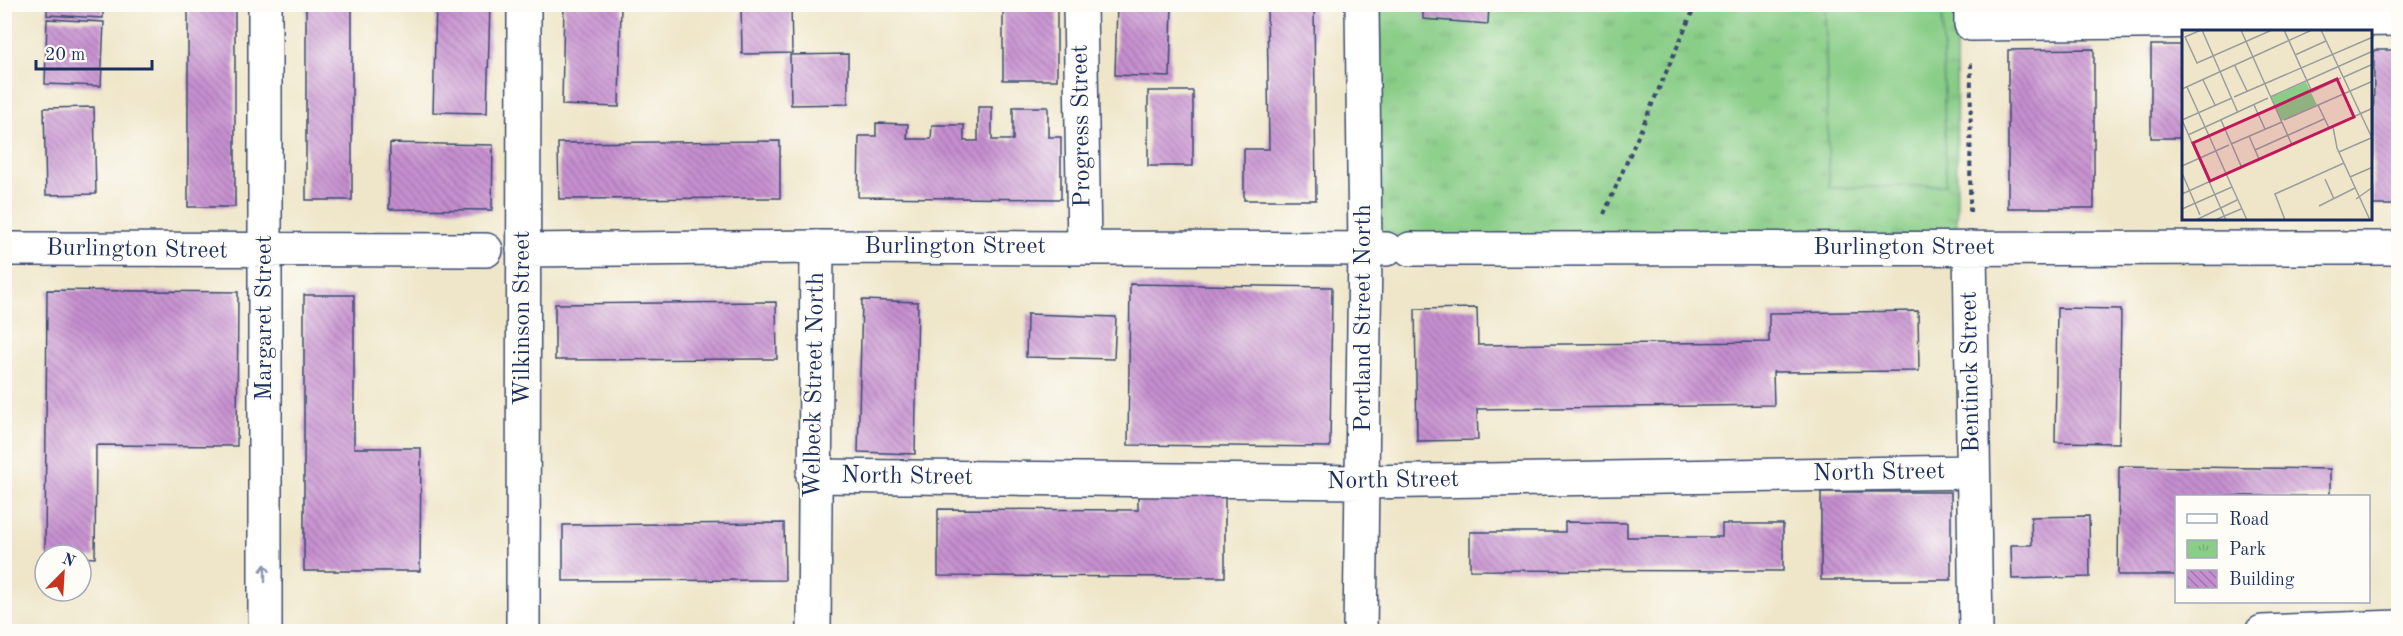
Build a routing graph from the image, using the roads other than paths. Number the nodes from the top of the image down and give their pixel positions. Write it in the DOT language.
graph roads {
  1 [pos="265,4"];
  2 [pos="524,4"];
  3 [pos="1080,4"];
  4 [pos="1362,4"];
  5 [pos="1971,14"];
  6 [pos="2398,19"];
  7 [pos="816,247"];
  8 [pos="1084,248"];
  9 [pos="1970,248"];
  10 [pos="2398,248"];
  11 [pos="4,249"];
  12 [pos="1387,249"];
  13 [pos="486,250"];
  14 [pos="524,250"];
  15 [pos="265,251"];
  16 [pos="1972,471"];
  17 [pos="813,476"];
  18 [pos="1362,482"];
  19 [pos="2398,627"];
  20 [pos="265,632"];
  21 [pos="523,632"];
  22 [pos="814,632"];
  23 [pos="1360,632"];
  24 [pos="1976,632"];
  25 [pos="2262,632"];
  1 -- 15 [label="street, Margaret Street"];
  2 -- 14 [label="street, Wilkinson Street"];
  3 -- 8 [label="street, Progress Street"];
  4 -- 12 [label="street, Portland Street North"];
  5 -- 6 [label="street"];
  7 -- 8 [label="street, Burlington Street"];
  7 -- 14 [label="street, Burlington Street"];
  7 -- 17 [label="street, Welbeck Street North"];
  8 -- 12 [label="street, Burlington Street"];
  9 -- 10 [label="street, Burlington Street"];
  9 -- 12 [label="street, Burlington Street"];
  9 -- 16 [label="street, Bentinck Street"];
  11 -- 15 [label="street, Burlington Street"];
  12 -- 18 [label="street, Portland Street North"];
  13 -- 15 [label="street, Burlington Street"];
  14 -- 21 [label="street, Wilkinson Street"];
  20 -- 15 [label="street, Margaret Street, one-way"];
  16 -- 18 [label="street, North Street"];
  16 -- 24 [label="street, Bentinck Street"];
  17 -- 18 [label="street, North Street"];
  17 -- 22 [label="street, Welbeck Street North"];
  18 -- 23 [label="street, Portland Street North"];
  19 -- 25 [label="street"];
}
